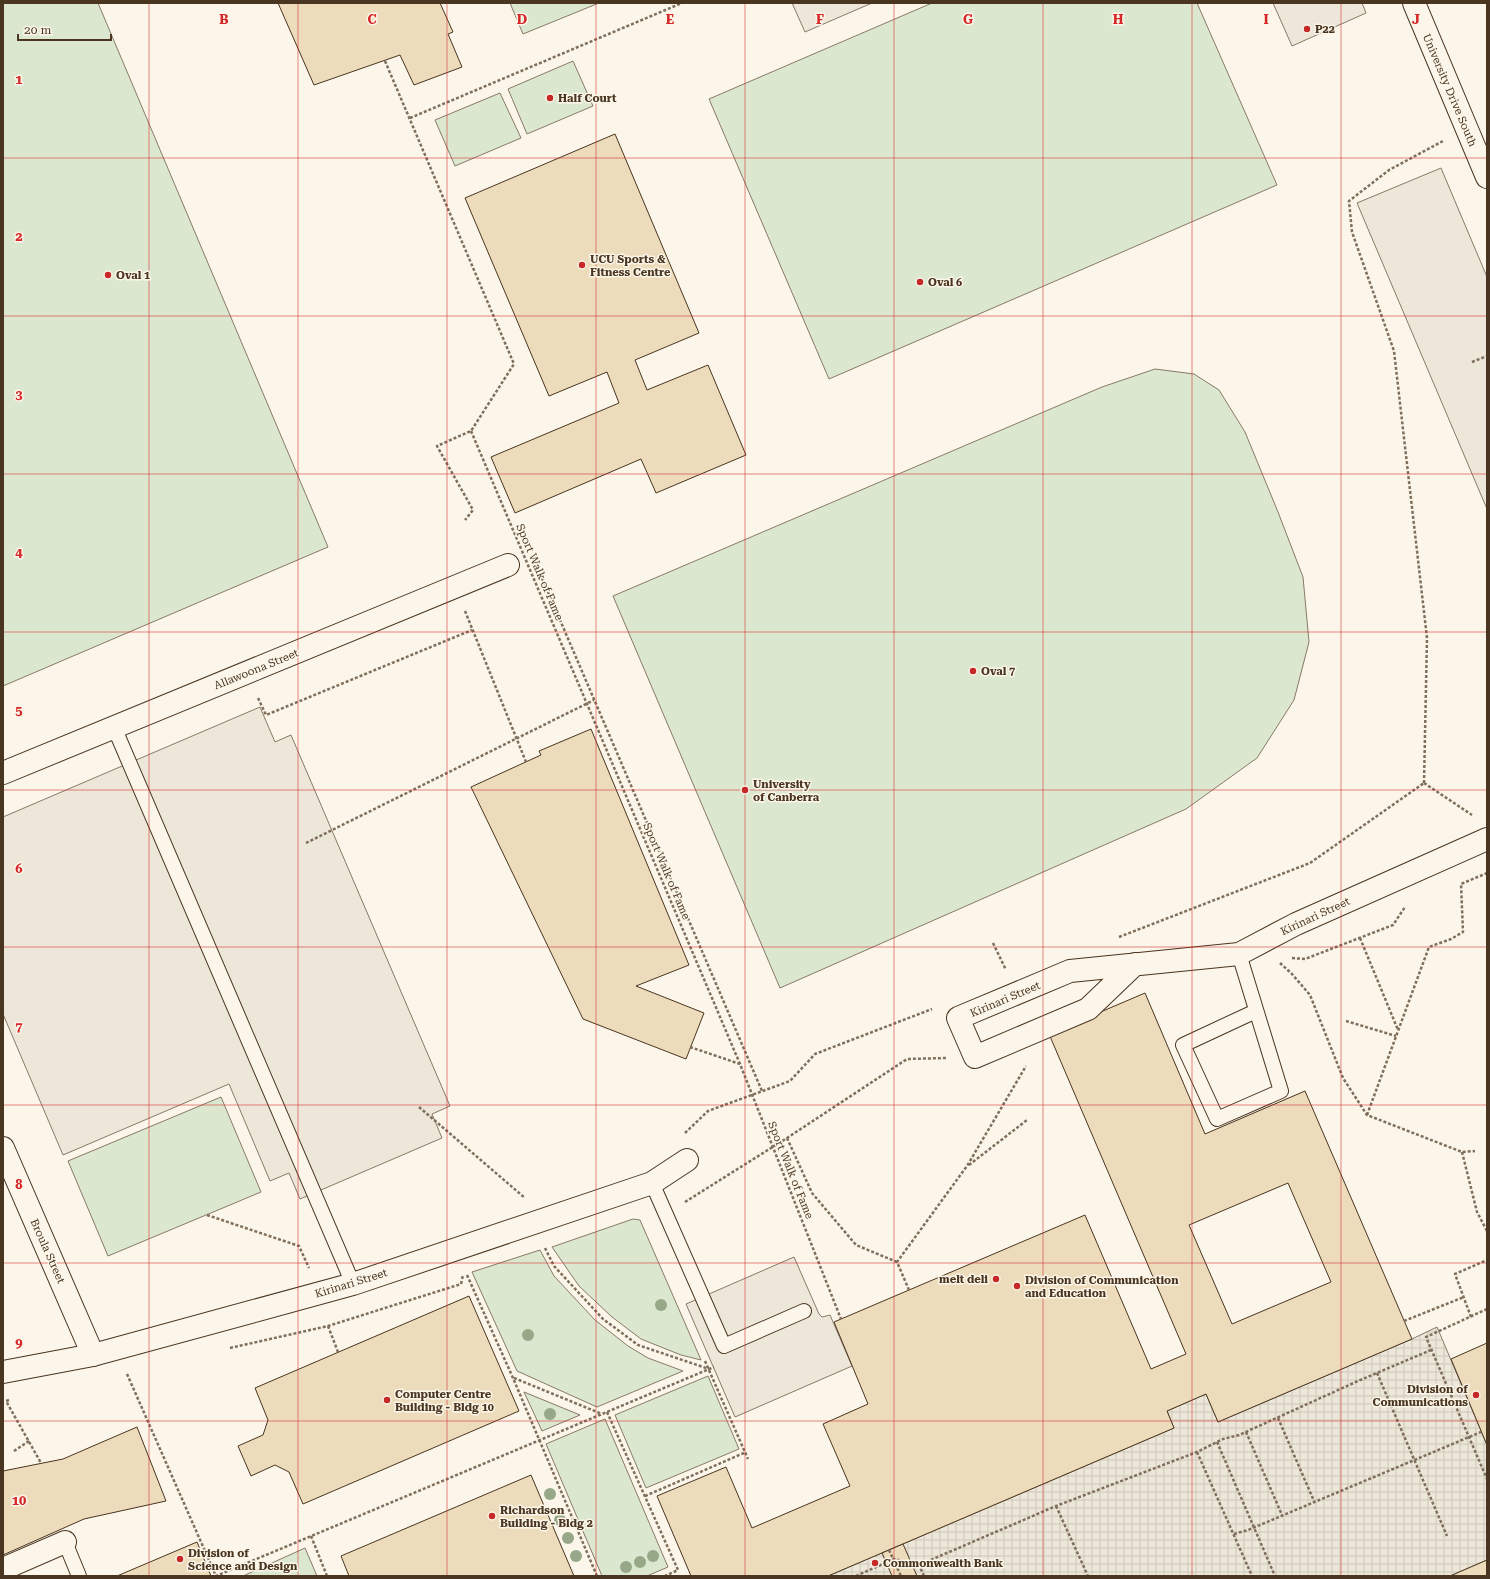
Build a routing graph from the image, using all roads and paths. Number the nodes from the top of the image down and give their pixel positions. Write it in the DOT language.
graph roads {
  1 [pos="682,3"];
  2 [pos="1414,3"];
  3 [pos="385,61"];
  4 [pos="410,118"];
  5 [pos="1466,128"];
  6 [pos="1487,177"];
  7 [pos="1487,356"];
  8 [pos="1472,362"];
  9 [pos="472,431"];
  10 [pos="465,520"];
  11 [pos="535,563"];
  12 [pos="508,565"];
  13 [pos="455,587"];
  14 [pos="472,630"];
  15 [pos="257,694"];
  16 [pos="594,700"];
  17 [pos="114,727"];
  18 [pos="516,739"];
  19 [pos="526,762"];
  20 [pos="3,773"];
  21 [pos="1475,817"];
  22 [pos="1487,839"];
  23 [pos="306,843"];
  24 [pos="1487,873"];
  25 [pos="1461,884"];
  26 [pos="1455,886"];
  27 [pos="1411,904"];
  28 [pos="1360,938"];
  29 [pos="993,943"];
  30 [pos="1239,954"];
  31 [pos="1291,958"];
  32 [pos="1135,964"];
  33 [pos="1007,973"];
  34 [pos="1248,983"];
  35 [pos="1256,1011"];
  36 [pos="1346,1021"];
  37 [pos="1398,1031"];
  38 [pos="1396,1036"];
  39 [pos="690,1047"];
  40 [pos="975,1057"];
  41 [pos="1029,1061"];
  42 [pos="740,1064"];
  43 [pos="419,1107"];
  44 [pos="1367,1115"];
  45 [pos="1027,1120"];
  46 [pos="682,1135"];
  47 [pos="787,1138"];
  48 [pos="3,1148"];
  49 [pos="1475,1151"];
  50 [pos="1462,1152"];
  51 [pos="687,1160"];
  52 [pos="967,1166"];
  53 [pos="652,1183"];
  54 [pos="532,1196"];
  55 [pos="525,1198"];
  56 [pos="518,1201"];
  57 [pos="685,1202"];
  58 [pos="207,1215"];
  59 [pos="1487,1231"];
  60 [pos="542,1242"];
  61 [pos="342,1260"];
  62 [pos="1487,1260"];
  63 [pos="897,1262"];
  64 [pos="310,1269"];
  65 [pos="302,1271"];
  66 [pos="463,1273"];
  67 [pos="467,1274"];
  68 [pos="353,1284"];
  69 [pos="909,1290"];
  70 [pos="1464,1297"];
  71 [pos="1487,1309"];
  72 [pos="804,1311"];
  73 [pos="1472,1317"];
  74 [pos="841,1319"];
  75 [pos="1404,1321"];
  76 [pos="328,1326"];
  77 [pos="724,1346"];
  78 [pos="227,1349"];
  79 [pos="1431,1350"];
  80 [pos="338,1352"];
  81 [pos="93,1355"];
  82 [pos="708,1369"];
  83 [pos="3,1372"];
  84 [pos="126,1372"];
  85 [pos="1377,1373"];
  86 [pos="513,1378"];
  87 [pos="14,1399"];
  88 [pos="607,1412"];
  89 [pos="602,1414"];
  90 [pos="1278,1418"];
  91 [pos="1246,1432"];
  92 [pos="1481,1432"];
  93 [pos="1469,1437"];
  94 [pos="539,1440"];
  95 [pos="29,1441"];
  96 [pos="1217,1442"];
  97 [pos="14,1451"];
  98 [pos="744,1452"];
  99 [pos="1197,1452"];
  100 [pos="748,1459"];
  101 [pos="1415,1460"];
  102 [pos="41,1463"];
  103 [pos="1487,1478"];
  104 [pos="645,1496"];
  105 [pos="1314,1501"];
  106 [pos="1056,1506"];
  107 [pos="1282,1515"];
  108 [pos="1254,1527"];
  109 [pos="1234,1534"];
  110 [pos="310,1536"];
  111 [pos="1447,1536"];
  112 [pos="65,1542"];
  113 [pos="889,1550"];
  114 [pos="894,1559"];
  115 [pos="919,1565"];
  116 [pos="3,1568"];
  117 [pos="79,1576"];
  118 [pos="327,1576"];
  119 [pos="597,1576"];
  120 [pos="665,1576"];
  121 [pos="856,1576"];
  122 [pos="901,1576"];
  123 [pos="924,1576"];
  124 [pos="1088,1576"];
  125 [pos="1252,1576"];
  126 [pos="1275,1576"];
  1 -- 4 [label="path"];
  2 -- 5 [label="street, University Drive South"];
  3 -- 4 [label="path"];
  4 -- 9 [label="path"];
  5 -- 6 [label="street, University Drive South"];
  5 -- 21 [label="path"];
  7 -- 8 [label="path"];
  9 -- 10 [label="path"];
  9 -- 42 [label="path, Sport Walk of Fame, bridge"];
  11 -- 16 [label="path"];
  12 -- 13 [label="street, Allawoona Street"];
  13 -- 14 [label="path"];
  13 -- 17 [label="street, Allawoona Street"];
  14 -- 15 [label="path"];
  14 -- 18 [label="path"];
  16 -- 18 [label="path"];
  16 -- 46 [label="path"];
  17 -- 20 [label="street, Allawoona Street"];
  17 -- 61 [label="lane"];
  18 -- 19 [label="path"];
  18 -- 23 [label="path"];
  22 -- 30 [label="street, Kirinari Street"];
  24 -- 25 [label="path"];
  25 -- 26 [label="path"];
  25 -- 37 [label="path"];
  27 -- 28 [label="path"];
  28 -- 31 [label="path"];
  28 -- 37 [label="path"];
  29 -- 33 [label="path"];
  30 -- 32 [label="street, Kirinari Street"];
  30 -- 34 [label="lane"];
  32 -- 40 [label="street"];
  32 -- 40 [label="street, Kirinari Street"];
  34 -- 35 [label="lane"];
  34 -- 44 [label="path"];
  35 -- 35 [label="lane"];
  36 -- 38 [label="path"];
  37 -- 38 [label="path"];
  38 -- 44 [label="path"];
  39 -- 42 [label="path"];
  40 -- 47 [label="path"];
  41 -- 52 [label="path"];
  42 -- 74 [label="path, Sport Walk of Fame, bridge"];
  43 -- 55 [label="path"];
  44 -- 50 [label="path"];
  45 -- 52 [label="path"];
  47 -- 57 [label="path"];
  47 -- 63 [label="path"];
  48 -- 81 [label="street, Broula Street"];
  49 -- 50 [label="path"];
  50 -- 59 [label="path"];
  51 -- 53 [label="street, Kirinari Street"];
  52 -- 63 [label="path"];
  53 -- 68 [label="street, Kirinari Street"];
  53 -- 77 [label="lane"];
  54 -- 55 [label="path"];
  55 -- 56 [label="path"];
  58 -- 64 [label="path"];
  60 -- 82 [label="path"];
  61 -- 64 [label="path"];
  61 -- 68 [label="lane"];
  62 -- 70 [label="path"];
  63 -- 69 [label="path"];
  64 -- 65 [label="path"];
  66 -- 76 [label="path"];
  67 -- 86 [label="path"];
  68 -- 81 [label="street, Kirinari Street"];
  70 -- 73 [label="path"];
  70 -- 75 [label="path"];
  71 -- 73 [label="path"];
  72 -- 77 [label="lane"];
  73 -- 79 [label="path"];
  76 -- 78 [label="path"];
  76 -- 80 [label="path"];
  77 -- 82 [label="path"];
  79 -- 85 [label="path"];
  79 -- 93 [label="path"];
  81 -- 83 [label="street, Kirinari Street"];
  82 -- 88 [label="path"];
  82 -- 98 [label="path"];
  84 -- 110 [label="path"];
  85 -- 90 [label="path"];
  85 -- 101 [label="path"];
  86 -- 89 [label="path"];
  86 -- 94 [label="path"];
  87 -- 95 [label="path"];
  88 -- 89 [label="path"];
  88 -- 104 [label="path"];
  89 -- 94 [label="path"];
  90 -- 91 [label="path"];
  90 -- 105 [label="path"];
  91 -- 96 [label="path"];
  91 -- 107 [label="path"];
  92 -- 93 [label="path"];
  93 -- 101 [label="path"];
  93 -- 103 [label="path"];
  94 -- 110 [label="path"];
  94 -- 119 [label="path"];
  95 -- 97 [label="path"];
  95 -- 102 [label="path"];
  96 -- 99 [label="path"];
  96 -- 108 [label="path"];
  98 -- 100 [label="path"];
  98 -- 104 [label="path"];
  99 -- 106 [label="path"];
  99 -- 109 [label="path"];
  101 -- 105 [label="path"];
  101 -- 111 [label="path"];
  104 -- 120 [label="path"];
  105 -- 107 [label="path"];
  106 -- 115 [label="path"];
  106 -- 124 [label="path"];
  107 -- 108 [label="path"];
  108 -- 109 [label="path"];
  108 -- 126 [label="path"];
  109 -- 125 [label="path"];
  110 -- 118 [label="path"];
  112 -- 116 [label="street"];
  112 -- 117 [label="lane"];
  113 -- 114 [label="path"];
  114 -- 115 [label="path"];
  114 -- 121 [label="path"];
  114 -- 122 [label="path"];
  115 -- 123 [label="path"];
}
